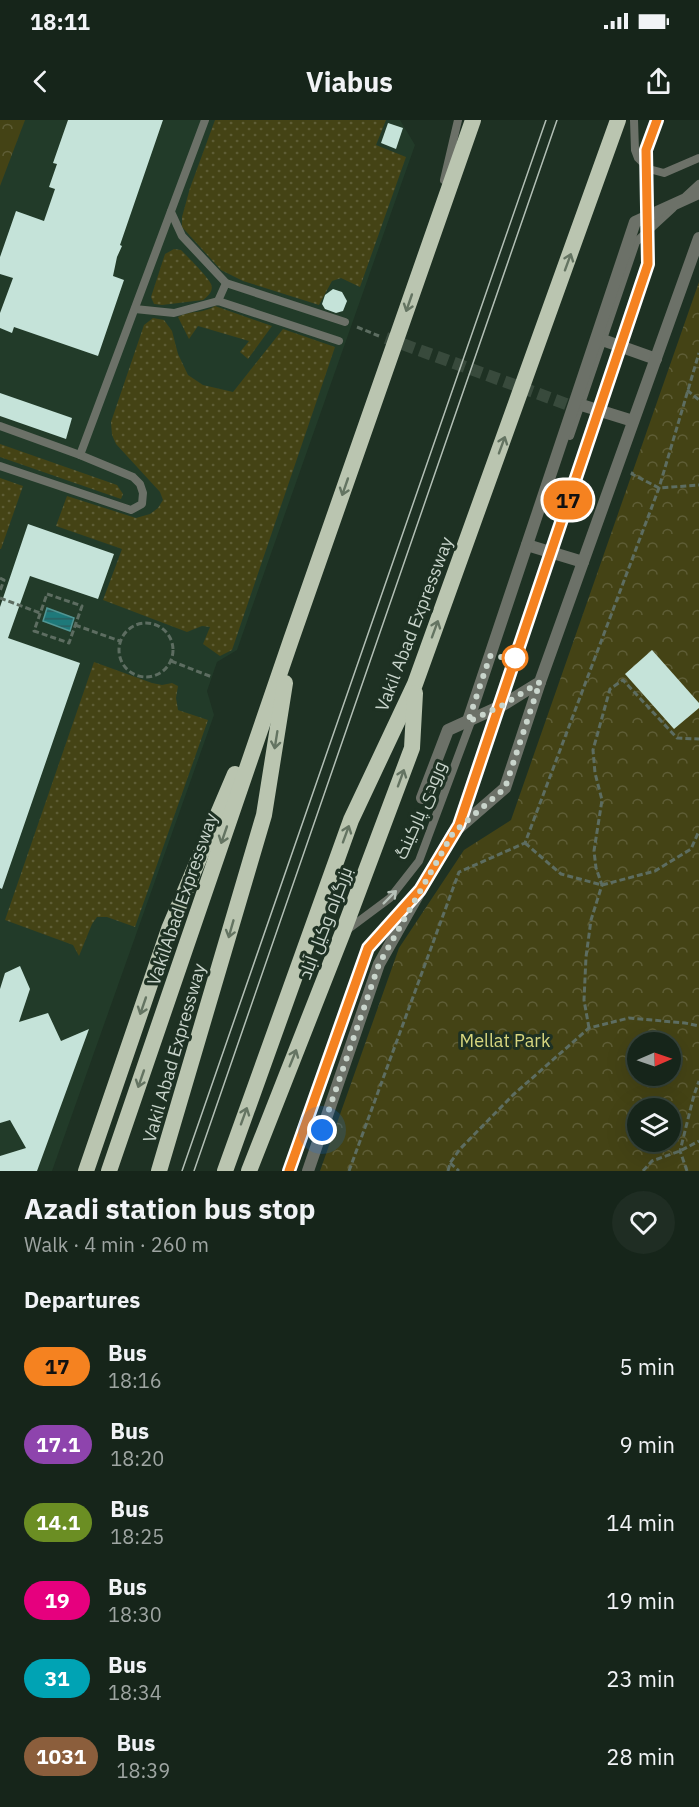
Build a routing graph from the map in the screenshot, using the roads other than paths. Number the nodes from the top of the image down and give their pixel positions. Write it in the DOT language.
graph roads {
  1 [pos="206,120"];
  2 [pos="458,120"];
  3 [pos="473,120"];
  4 [pos="618,120"];
  5 [pos="634,120"];
  6 [pos="657,120"];
  7 [pos="699,158"];
  8 [pos="699,184"];
  9 [pos="699,193"];
  10 [pos="171,212"];
  11 [pos="699,238"];
  12 [pos="428,248"];
  13 [pos="226,283"];
  14 [pos="218,301"];
  15 [pos="135,309"];
  16 [pos="345,322"];
  17 [pos="597,338"];
  18 [pos="339,341"];
  19 [pos="656,359"];
  20 [pos="575,403"];
  21 [pos="633,421"];
  22 [pos="0,426"];
  23 [pos="80,455"];
  24 [pos="0,466"];
  25 [pos="527,545"];
  26 [pos="583,562"];
  27 [pos="291,640"];
  28 [pos="540,682"];
  29 [pos="415,684"];
  30 [pos="468,722"];
  31 [pos="422,798"];
  32 [pos="343,932"];
  33 [pos="86,1171"];
  34 [pos="109,1171"];
  35 [pos="159,1171"];
  36 [pos="225,1171"];
  37 [pos="249,1171"];
  38 [pos="288,1171"];
  39 [pos="308,1171"];
  1 -- 10 [label="lane"];
  2 -- 12 [label="lane"];
  3 -- 12 [label="highway, Vakil Abad Expressway"];
  29 -- 4 [label="highway, Vakil Abad Expressway, one-way"];
  5 -- 7 [label="lane"];
  6 -- 38 [label="lane"];
  32 -- 8 [label="lane, ورودی پارکینگ, one-way"];
  9 -- 17 [label="street"];
  10 -- 13 [label="lane"];
  10 -- 15 [label="lane"];
  11 -- 19 [label="street"];
  12 -- 27 [label="highway, Vakil Abad Expressway, one-way"];
  13 -- 14 [label="lane"];
  13 -- 16 [label="lane"];
  14 -- 15 [label="lane"];
  14 -- 18 [label="lane"];
  15 -- 23 [label="lane"];
  17 -- 19 [label="street"];
  17 -- 20 [label="street"];
  19 -- 21 [label="street"];
  20 -- 21 [label="street"];
  20 -- 25 [label="street"];
  21 -- 26 [label="street"];
  22 -- 23 [label="lane"];
  23 -- 24 [label="lane"];
  25 -- 26 [label="street"];
  25 -- 30 [label="street"];
  26 -- 28 [label="street"];
  27 -- 33 [label="highway, one-way"];
  27 -- 34 [label="highway, VakilAbad Expressway, one-way"];
  27 -- 35 [label="highway, Vakil Abad Expressway, one-way"];
  28 -- 30 [label="street"];
  28 -- 39 [label="street"];
  32 -- 29 [label="highway, بزرگراه وکیل آباد, one-way"];
  36 -- 29 [label="highway, Vakil Abad Expressway, one-way"];
  30 -- 31 [label="street"];
  37 -- 32 [label="highway, بزرگراه وکیل آباد, one-way"];
}
